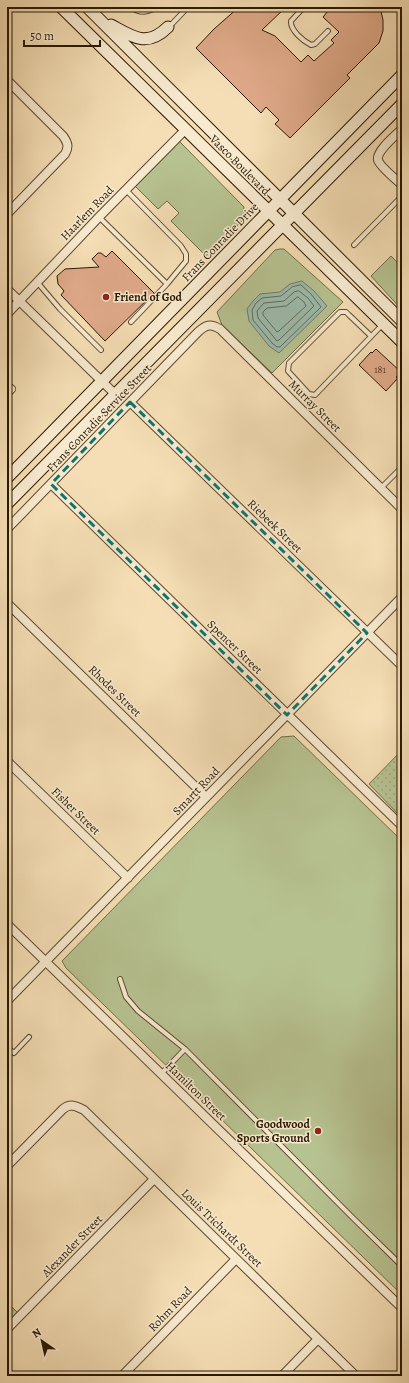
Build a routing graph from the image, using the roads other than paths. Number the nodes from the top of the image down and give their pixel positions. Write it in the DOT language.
graph roads {
  1 [pos="61,7"];
  2 [pos="87,7"];
  3 [pos="130,7"];
  4 [pos="156,7"];
  5 [pos="188,7"];
  6 [pos="304,7"];
  7 [pos="101,20"];
  8 [pos="168,27"];
  9 [pos="328,31"];
  10 [pos="402,67"];
  11 [pos="402,75"];
  12 [pos="7,80"];
  13 [pos="384,93"];
  14 [pos="402,104"];
  15 [pos="402,128"];
  16 [pos="185,130"];
  17 [pos="402,185"];
  18 [pos="126,190"];
  19 [pos="402,196"];
  20 [pos="281,199"];
  21 [pos="268,212"];
  22 [pos="295,213"];
  23 [pos="7,214"];
  24 [pos="99,217"];
  25 [pos="282,225"];
  26 [pos="354,245"];
  27 [pos="37,282"];
  28 [pos="167,284"];
  29 [pos="7,289"];
  30 [pos="20,301"];
  31 [pos="7,314"];
  32 [pos="402,321"];
  33 [pos="131,322"];
  34 [pos="209,324"];
  35 [pos="384,324"];
  36 [pos="371,336"];
  37 [pos="402,342"];
  38 [pos="101,350"];
  39 [pos="102,382"];
  40 [pos="115,394"];
  41 [pos="130,402"];
  42 [pos="402,467"];
  43 [pos="7,478"];
  44 [pos="51,484"];
  45 [pos="381,488"];
  46 [pos="7,504"];
  47 [pos="402,509"];
  48 [pos="7,529"];
  49 [pos="402,597"];
  50 [pos="7,603"];
  51 [pos="367,633"];
  52 [pos="402,666"];
  53 [pos="287,715"];
  54 [pos="7,761"];
  55 [pos="206,797"];
  56 [pos="402,826"];
  57 [pos="128,878"];
  58 [pos="7,924"];
  59 [pos="46,962"];
  60 [pos="120,979"];
  61 [pos="7,1001"];
  62 [pos="29,1037"];
  63 [pos="7,1047"];
  64 [pos="185,1048"];
  65 [pos="161,1074"];
  66 [pos="7,1166"];
  67 [pos="154,1179"];
  68 [pos="236,1259"];
  69 [pos="402,1266"];
  70 [pos="402,1308"];
  71 [pos="7,1329"];
  72 [pos="318,1339"];
  73 [pos="122,1376"];
  74 [pos="282,1376"];
  75 [pos="356,1376"];
  1 -- 16 [label="main road, Vasco Boulevard"];
  2 -- 7 [label="main road, Vasco Boulevard"];
  3 -- 4 [label="lane"];
  5 -- 8 [label="lane"];
  6 -- 9 [label="lane"];
  7 -- 8 [label="main road"];
  7 -- 20 [label="main road, Vasco Boulevard"];
  10 -- 13 [label="main road"];
  11 -- 13 [label="main road, Frans Conradie Drive"];
  12 -- 23 [label="street"];
  13 -- 20 [label="main road, Frans Conradie Drive"];
  14 -- 22 [label="main road"];
  15 -- 17 [label="street"];
  16 -- 18 [label="street, Haarlem Road"];
  16 -- 21 [label="main road, Vasco Boulevard"];
  18 -- 24 [label="street, Haarlem Road"];
  18 -- 28 [label="lane"];
  19 -- 26 [label="lane"];
  20 -- 21 [label="main road, Frans Conradie Drive"];
  20 -- 22 [label="main road, Vasco Boulevard"];
  21 -- 25 [label="main road, Vasco Boulevard"];
  21 -- 39 [label="main road, Frans Conradie Drive"];
  22 -- 25 [label="main road"];
  22 -- 32 [label="main road, Vasco Boulevard"];
  24 -- 27 [label="street, Haarlem Road"];
  24 -- 28 [label="lane"];
  25 -- 35 [label="main road, Vasco Boulevard"];
  25 -- 40 [label="main road"];
  27 -- 30 [label="street, Haarlem Road"];
  27 -- 38 [label="lane"];
  28 -- 33 [label="lane"];
  29 -- 30 [label="street"];
  30 -- 31 [label="street, Haarlem Road"];
  30 -- 39 [label="street"];
  34 -- 41 [label="street, Frans Conradie Service Street"];
  34 -- 45 [label="street, Murray Street"];
  35 -- 36 [label="lane"];
  35 -- 37 [label="main road, Vasco Boulevard"];
  36 -- 36 [label="lane"];
  39 -- 40 [label="street"];
  39 -- 43 [label="main road, Frans Conradie Drive"];
  40 -- 46 [label="main road"];
  41 -- 44 [label="street, Frans Conradie Service Street"];
  41 -- 51 [label="street, Riebeek Street"];
  42 -- 45 [label="lane"];
  44 -- 48 [label="street, Frans Conradie Service Street"];
  44 -- 53 [label="street, Spencer Street"];
  45 -- 47 [label="street, Murray Street"];
  49 -- 51 [label="street, Smartt Road"];
  50 -- 55 [label="street, Rhodes Street"];
  51 -- 52 [label="street, Riebeek Street"];
  51 -- 53 [label="street, Smartt Road"];
  53 -- 55 [label="street, Smartt Road"];
  53 -- 56 [label="street, Spencer Street"];
  54 -- 57 [label="street, Fisher Street"];
  55 -- 57 [label="street, Smartt Road"];
  57 -- 59 [label="street, Smartt Road"];
  58 -- 59 [label="street, Hamilton Street"];
  59 -- 61 [label="street, Smartt Road"];
  59 -- 65 [label="street, Hamilton Street"];
  60 -- 64 [label="lane"];
  62 -- 63 [label="lane"];
  64 -- 65 [label="lane"];
  64 -- 69 [label="lane"];
  65 -- 70 [label="street, Hamilton Street"];
  66 -- 67 [label="street, Louis Trichardt Street"];
  67 -- 68 [label="street, Louis Trichardt Street"];
  67 -- 71 [label="street, Alexander Street"];
  68 -- 72 [label="street, Louis Trichardt Street"];
  68 -- 73 [label="street, Rohm Road"];
  72 -- 74 [label="street"];
  72 -- 75 [label="street, Louis Trichardt Street"];
}
